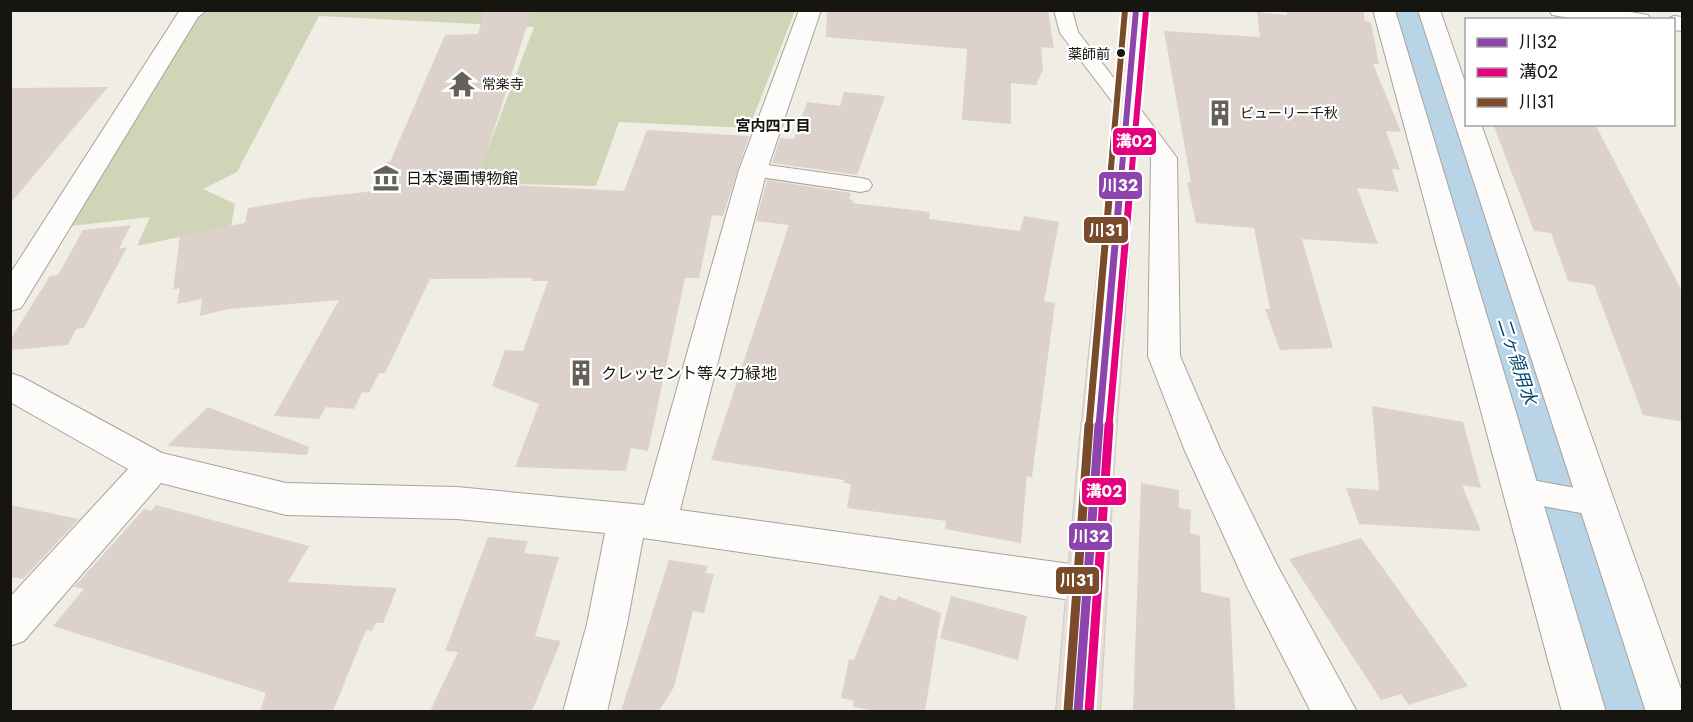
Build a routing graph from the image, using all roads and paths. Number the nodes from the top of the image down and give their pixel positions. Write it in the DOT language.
graph roads {
  1 [pos="196,10"];
  2 [pos="810,10"];
  3 [pos="1063,10"];
  4 [pos="1136,10"];
  5 [pos="1384,10"];
  6 [pos="1429,10"];
  7 [pos="1560,10"];
  8 [pos="1624,18"];
  9 [pos="1127,108"];
  10 [pos="1465,117"];
  11 [pos="1468,126"];
  12 [pos="753,170"];
  13 [pos="861,185"];
  14 [pos="10,300"];
  15 [pos="10,386"];
  16 [pos="154,466"];
  17 [pos="1521,490"];
  18 [pos="1597,504"];
  19 [pos="642,522"];
  20 [pos="1085,584"];
  21 [pos="18,609"];
  22 [pos="585,711"];
  23 [pos="1078,711"];
  24 [pos="1335,711"];
  25 [pos="1584,711"];
  26 [pos="1668,711"];
  1 -- 14 [label="street"];
  2 -- 12 [label="street"];
  3 -- 9 [label="lane"];
  4 -- 9 [label="highway"];
  5 -- 17 [label="street"];
  6 -- 10 [label="street"];
  7 -- 8 [label="street"];
  9 -- 20 [label="highway"];
  9 -- 24 [label="street"];
  11 -- 18 [label="street"];
  12 -- 13 [label="lane"];
  12 -- 19 [label="street"];
  15 -- 16 [label="street"];
  16 -- 19 [label="street"];
  16 -- 21 [label="street"];
  17 -- 18 [label="lane"];
  17 -- 25 [label="street"];
  18 -- 26 [label="street"];
  19 -- 20 [label="street"];
  19 -- 22 [label="street"];
  20 -- 23 [label="highway"];
}
